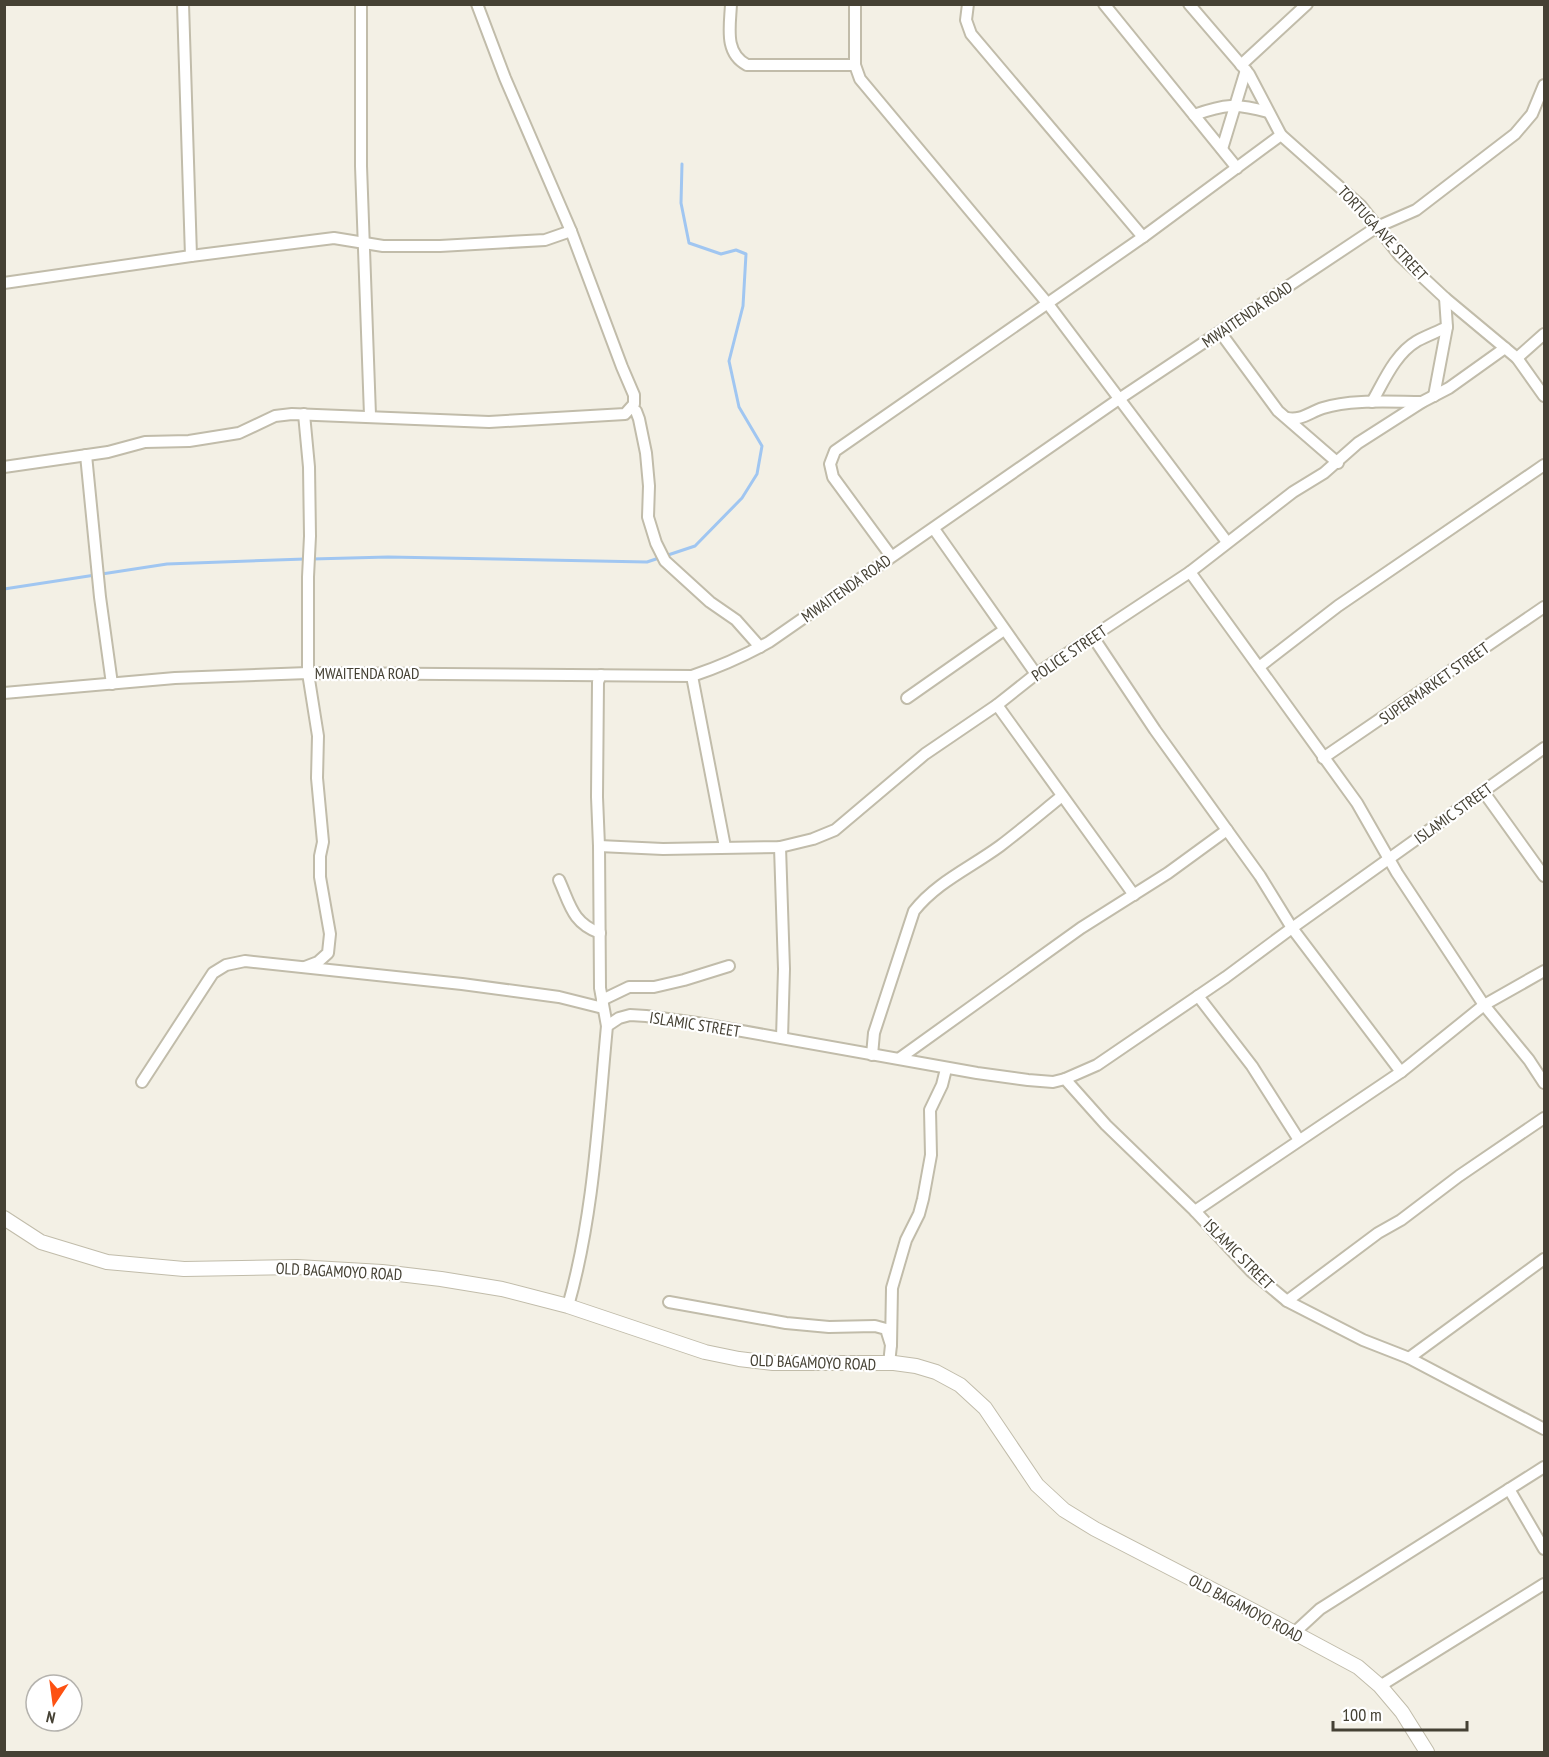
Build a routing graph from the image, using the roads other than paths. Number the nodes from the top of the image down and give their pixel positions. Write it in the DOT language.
graph roads {
  1 [pos="183,4"];
  2 [pos="361,4"];
  3 [pos="477,4"];
  4 [pos="731,4"];
  5 [pos="855,4"];
  6 [pos="968,4"];
  7 [pos="1104,4"];
  8 [pos="1189,4"];
  9 [pos="1307,4"];
  10 [pos="855,65"];
  11 [pos="1244,67"];
  12 [pos="1545,85"];
  13 [pos="1235,105"];
  14 [pos="1268,111"];
  15 [pos="1194,115"];
  16 [pos="1281,135"];
  17 [pos="1222,149"];
  18 [pos="1237,168"];
  19 [pos="1377,227"];
  20 [pos="571,231"];
  21 [pos="1143,237"];
  22 [pos="364,243"];
  23 [pos="191,256"];
  24 [pos="4,283"];
  25 [pos="1445,298"];
  26 [pos="1048,304"];
  27 [pos="1447,327"];
  28 [pos="1220,332"];
  29 [pos="1545,334"];
  30 [pos="1505,348"];
  31 [pos="1517,358"];
  32 [pos="1434,396"];
  33 [pos="1545,396"];
  34 [pos="1119,399"];
  35 [pos="1372,402"];
  36 [pos="1422,402"];
  37 [pos="632,408"];
  38 [pos="304,414"];
  39 [pos="370,416"];
  40 [pos="1287,418"];
  41 [pos="86,455"];
  42 [pos="1338,463"];
  43 [pos="1545,465"];
  44 [pos="4,467"];
  45 [pos="934,529"];
  46 [pos="1227,542"];
  47 [pos="891,556"];
  48 [pos="1190,572"];
  49 [pos="1545,607"];
  50 [pos="1004,630"];
  51 [pos="1093,637"];
  52 [pos="760,648"];
  53 [pos="1259,667"];
  54 [pos="308,673"];
  55 [pos="1036,674"];
  56 [pos="601,675"];
  57 [pos="692,676"];
  58 [pos="112,684"];
  59 [pos="4,693"];
  60 [pos="907,698"];
  61 [pos="997,705"];
  62 [pos="1545,748"];
  63 [pos="1323,758"];
  64 [pos="1484,791"];
  65 [pos="1062,796"];
  66 [pos="1227,830"];
  67 [pos="599,846"];
  68 [pos="725,847"];
  69 [pos="780,847"];
  70 [pos="1389,858"];
  71 [pos="1545,876"];
  72 [pos="559,880"];
  73 [pos="1134,895"];
  74 [pos="1292,927"];
  75 [pos="600,933"];
  76 [pos="729,966"];
  77 [pos="305,967"];
  78 [pos="1545,971"];
  79 [pos="1198,996"];
  80 [pos="603,1004"];
  81 [pos="1484,1005"];
  82 [pos="606,1026"];
  83 [pos="782,1038"];
  84 [pos="872,1055"];
  85 [pos="900,1058"];
  86 [pos="946,1069"];
  87 [pos="1401,1071"];
  88 [pos="1065,1079"];
  89 [pos="142,1082"];
  90 [pos="1545,1083"];
  91 [pos="1545,1118"];
  92 [pos="1299,1140"];
  93 [pos="1195,1211"];
  94 [pos="4,1218"];
  95 [pos="1545,1259"];
  96 [pos="1287,1301"];
  97 [pos="669,1302"];
  98 [pos="568,1306"];
  99 [pos="891,1345"];
  100 [pos="1409,1358"];
  101 [pos="889,1364"];
  102 [pos="1545,1429"];
  103 [pos="1545,1467"];
  104 [pos="1509,1489"];
  105 [pos="1545,1549"];
  106 [pos="1545,1584"];
  107 [pos="1294,1632"];
  108 [pos="1380,1686"];
  109 [pos="1427,1752"];
  1 -- 23 [label="street"];
  2 -- 22 [label="street"];
  3 -- 20 [label="street"];
  4 -- 10 [label="street"];
  5 -- 10 [label="street"];
  6 -- 21 [label="street"];
  7 -- 15 [label="street"];
  8 -- 11 [label="street, TORTUGA AVE STREET"];
  9 -- 11 [label="street"];
  10 -- 26 [label="street"];
  11 -- 13 [label="street"];
  11 -- 14 [label="street, TORTUGA AVE STREET"];
  12 -- 19 [label="street, MWAITENDA ROAD"];
  13 -- 14 [label="street"];
  13 -- 15 [label="street"];
  13 -- 17 [label="street"];
  14 -- 16 [label="street, TORTUGA AVE STREET"];
  15 -- 17 [label="street"];
  16 -- 18 [label="street"];
  16 -- 19 [label="street, TORTUGA AVE STREET"];
  17 -- 18 [label="street"];
  18 -- 21 [label="street"];
  19 -- 25 [label="street, TORTUGA AVE STREET"];
  19 -- 28 [label="street, MWAITENDA ROAD"];
  20 -- 22 [label="street"];
  20 -- 37 [label="street"];
  21 -- 26 [label="street"];
  22 -- 23 [label="street"];
  22 -- 39 [label="street"];
  23 -- 24 [label="street"];
  25 -- 27 [label="street"];
  25 -- 30 [label="street, TORTUGA AVE STREET"];
  26 -- 34 [label="street"];
  26 -- 47 [label="street"];
  27 -- 32 [label="street"];
  27 -- 35 [label="street"];
  28 -- 34 [label="street, MWAITENDA ROAD"];
  28 -- 40 [label="street"];
  29 -- 31 [label="street"];
  30 -- 31 [label="street, TORTUGA AVE STREET"];
  30 -- 32 [label="street, POLICE STREET"];
  31 -- 33 [label="street, TORTUGA AVE STREET"];
  32 -- 36 [label="street, POLICE STREET"];
  34 -- 45 [label="street, MWAITENDA ROAD"];
  34 -- 46 [label="street"];
  35 -- 36 [label="street"];
  35 -- 40 [label="street"];
  36 -- 42 [label="street, POLICE STREET"];
  37 -- 39 [label="street"];
  37 -- 52 [label="street"];
  38 -- 39 [label="street"];
  38 -- 41 [label="street"];
  38 -- 54 [label="street"];
  40 -- 42 [label="street"];
  41 -- 44 [label="street"];
  41 -- 58 [label="street"];
  42 -- 46 [label="street, POLICE STREET"];
  43 -- 53 [label="street"];
  45 -- 47 [label="street, MWAITENDA ROAD"];
  45 -- 50 [label="street"];
  46 -- 48 [label="street, POLICE STREET"];
  47 -- 52 [label="street, MWAITENDA ROAD"];
  48 -- 51 [label="street, POLICE STREET"];
  48 -- 53 [label="street"];
  49 -- 63 [label="street, SUPERMARKET STREET"];
  50 -- 55 [label="street"];
  50 -- 60 [label="street"];
  51 -- 55 [label="street, POLICE STREET"];
  51 -- 66 [label="street"];
  52 -- 57 [label="street, MWAITENDA ROAD"];
  53 -- 63 [label="street"];
  54 -- 56 [label="street, MWAITENDA ROAD"];
  54 -- 58 [label="street, MWAITENDA ROAD"];
  54 -- 77 [label="street"];
  55 -- 61 [label="street, POLICE STREET"];
  56 -- 57 [label="street, MWAITENDA ROAD"];
  56 -- 67 [label="street"];
  57 -- 68 [label="street"];
  58 -- 59 [label="street, MWAITENDA ROAD"];
  61 -- 65 [label="street"];
  61 -- 69 [label="street, POLICE STREET"];
  62 -- 64 [label="street, ISLAMIC STREET"];
  63 -- 70 [label="street"];
  64 -- 70 [label="street, ISLAMIC STREET"];
  64 -- 71 [label="street"];
  65 -- 73 [label="street"];
  65 -- 84 [label="street"];
  66 -- 73 [label="street"];
  66 -- 74 [label="street"];
  67 -- 68 [label="street, POLICE STREET"];
  67 -- 75 [label="street"];
  68 -- 69 [label="street, POLICE STREET"];
  69 -- 83 [label="street"];
  70 -- 74 [label="street, ISLAMIC STREET"];
  70 -- 81 [label="street"];
  72 -- 75 [label="street"];
  73 -- 85 [label="street"];
  74 -- 79 [label="street, ISLAMIC STREET"];
  74 -- 87 [label="street"];
  75 -- 80 [label="street"];
  76 -- 80 [label="street"];
  77 -- 80 [label="street"];
  77 -- 89 [label="street"];
  78 -- 81 [label="street"];
  79 -- 88 [label="street, ISLAMIC STREET"];
  79 -- 92 [label="street"];
  80 -- 82 [label="street"];
  81 -- 87 [label="street"];
  81 -- 90 [label="street"];
  82 -- 83 [label="street, ISLAMIC STREET"];
  82 -- 98 [label="street"];
  83 -- 84 [label="street, ISLAMIC STREET"];
  84 -- 85 [label="street, ISLAMIC STREET"];
  85 -- 86 [label="street, ISLAMIC STREET"];
  86 -- 88 [label="street, ISLAMIC STREET"];
  86 -- 99 [label="street"];
  87 -- 92 [label="street"];
  88 -- 93 [label="street, ISLAMIC STREET"];
  91 -- 96 [label="street"];
  92 -- 93 [label="street"];
  93 -- 96 [label="street, ISLAMIC STREET"];
  94 -- 98 [label="street, OLD BAGAMOYO ROAD"];
  95 -- 100 [label="street"];
  96 -- 100 [label="street, ISLAMIC STREET"];
  97 -- 99 [label="street"];
  98 -- 101 [label="street, OLD BAGAMOYO ROAD"];
  99 -- 101 [label="street"];
  100 -- 102 [label="street, ISLAMIC STREET"];
  101 -- 107 [label="street, OLD BAGAMOYO ROAD"];
  103 -- 104 [label="street"];
  104 -- 105 [label="street"];
  104 -- 107 [label="street"];
  106 -- 108 [label="street"];
  107 -- 108 [label="street, OLD BAGAMOYO ROAD"];
  108 -- 109 [label="street, OLD BAGAMOYO ROAD"];
}
